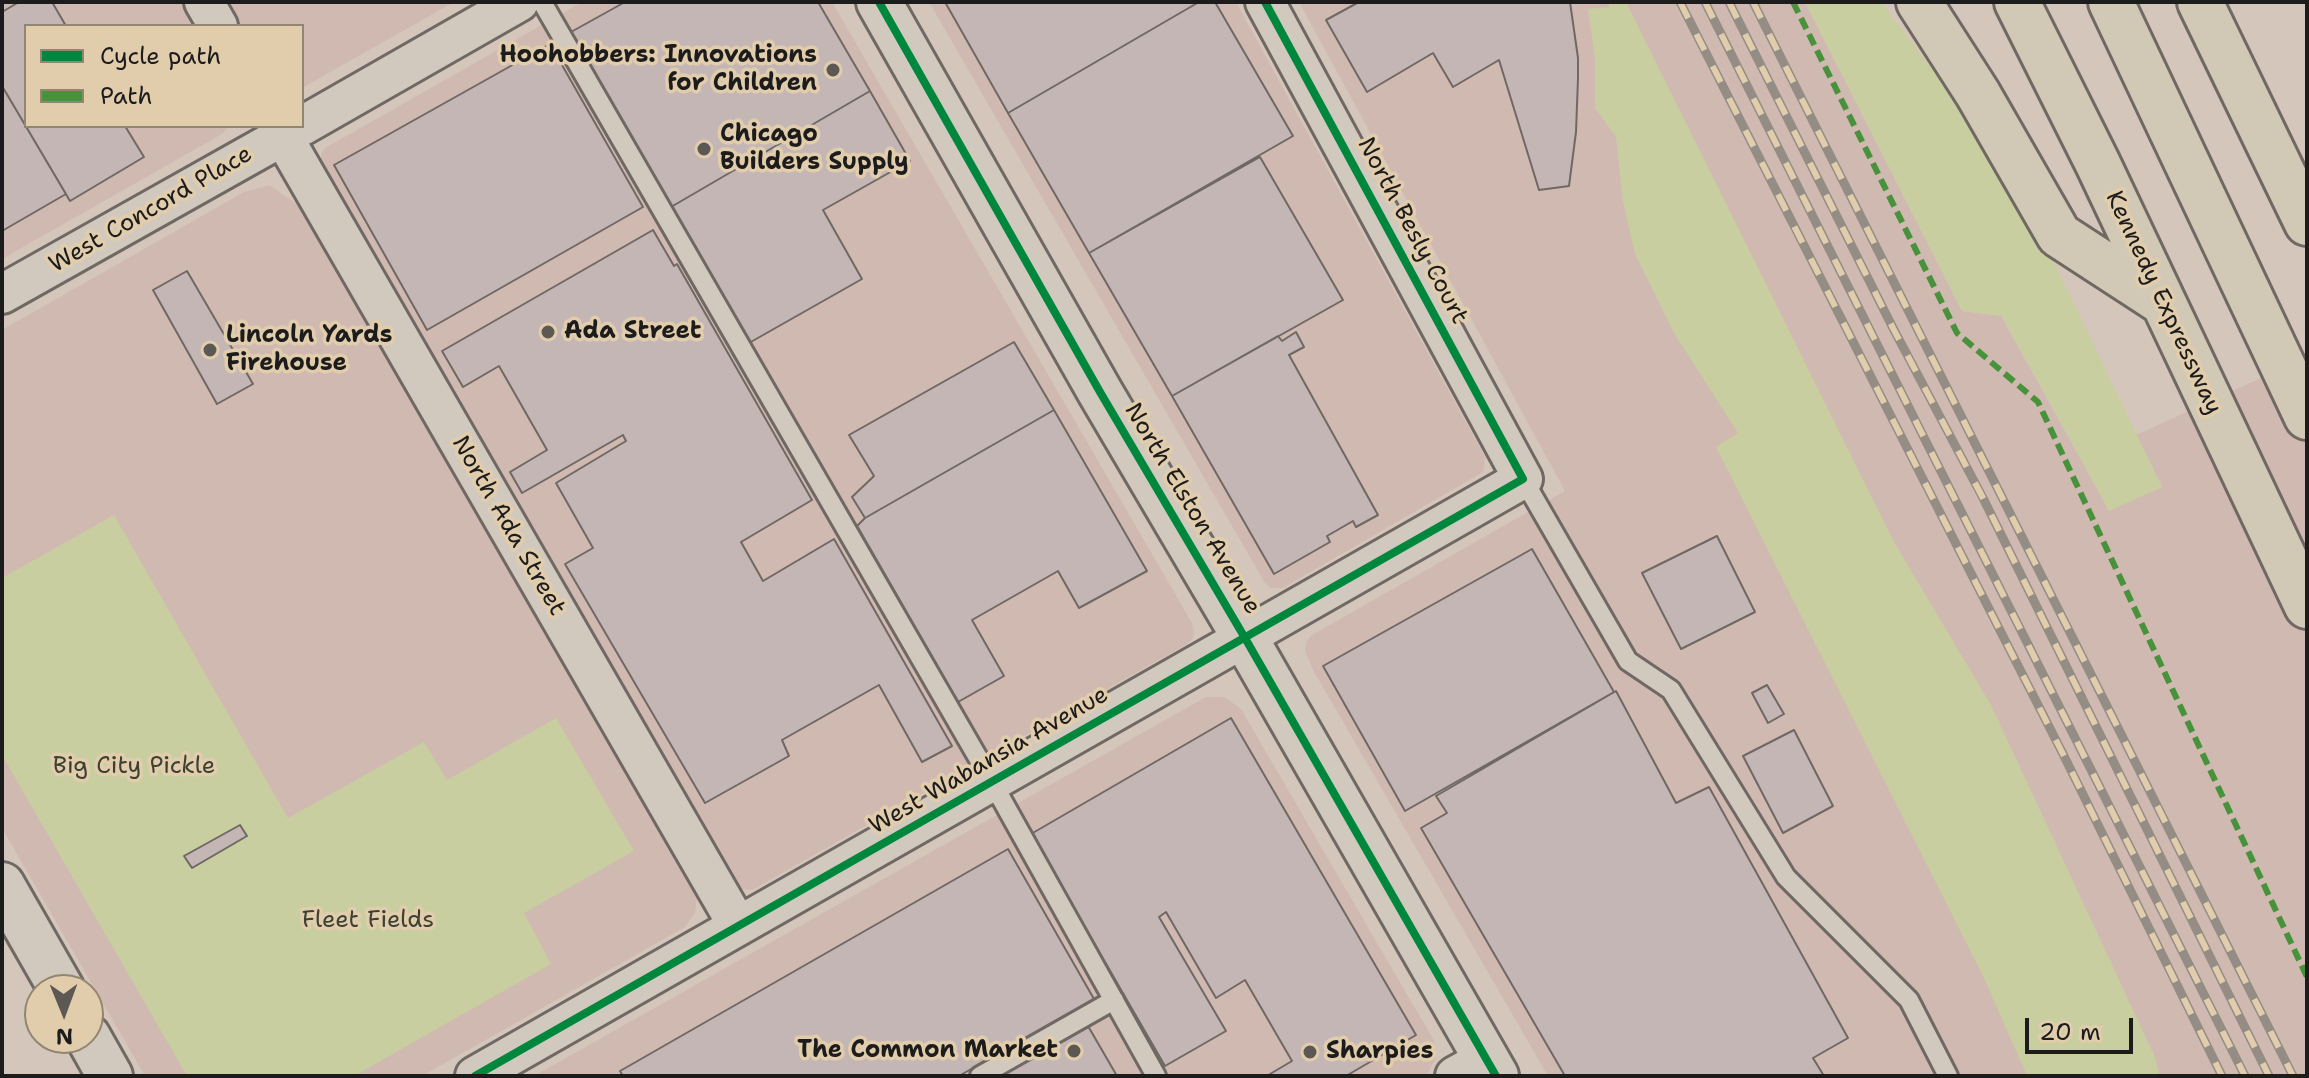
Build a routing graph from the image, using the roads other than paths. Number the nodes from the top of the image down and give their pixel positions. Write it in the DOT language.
graph roads {
  1 [pos="204,2"];
  2 [pos="519,2"];
  3 [pos="542,2"];
  4 [pos="879,2"];
  5 [pos="1265,2"];
  6 [pos="1919,2"];
  7 [pos="2017,2"];
  8 [pos="2111,2"];
  9 [pos="2200,2"];
  10 [pos="217,24"];
  11 [pos="304,121"];
  12 [pos="291,128"];
  13 [pos="2307,223"];
  14 [pos="2,294"];
  15 [pos="2171,321"];
  16 [pos="2307,417"];
  17 [pos="1523,479"];
  18 [pos="2307,606"];
  19 [pos="1245,638"];
  20 [pos="992,782"];
  21 [pos="2,885"];
  22 [pos="738,926"];
  23 [pos="53,974"];
  24 [pos="1114,1000"];
  25 [pos="98,1054"];
  26 [pos="1479,1070"];
  27 [pos="110,1076"];
  28 [pos="475,1076"];
  29 [pos="980,1076"];
  30 [pos="1156,1076"];
  31 [pos="1948,1076"];
  1 -- 10 [label="street"];
  2 -- 11 [label="street, West Concord Place"];
  3 -- 20 [label="lane"];
  4 -- 19 [label="main road, North Elston Avenue"];
  5 -- 17 [label="street, North Besly Court"];
  6 -- 15 [label="highway"];
  7 -- 15 [label="highway, Kennedy Expressway"];
  8 -- 16 [label="highway"];
  9 -- 13 [label="highway"];
  12 -- 14 [label="street, West Concord Place"];
  12 -- 22 [label="street, North Ada Street"];
  15 -- 18 [label="highway, Kennedy Expressway"];
  17 -- 19 [label="street, West Wabansia Avenue"];
  17 -- 31 [label="lane"];
  19 -- 20 [label="street, West Wabansia Avenue"];
  19 -- 26 [label="main road, North Elston Avenue"];
  20 -- 22 [label="street, West Wabansia Avenue"];
  20 -- 24 [label="lane"];
  21 -- 23 [label="main road"];
  22 -- 28 [label="street, West Wabansia Avenue"];
  24 -- 29 [label="lane"];
  24 -- 30 [label="lane"];
  25 -- 27 [label="main road"];
}
